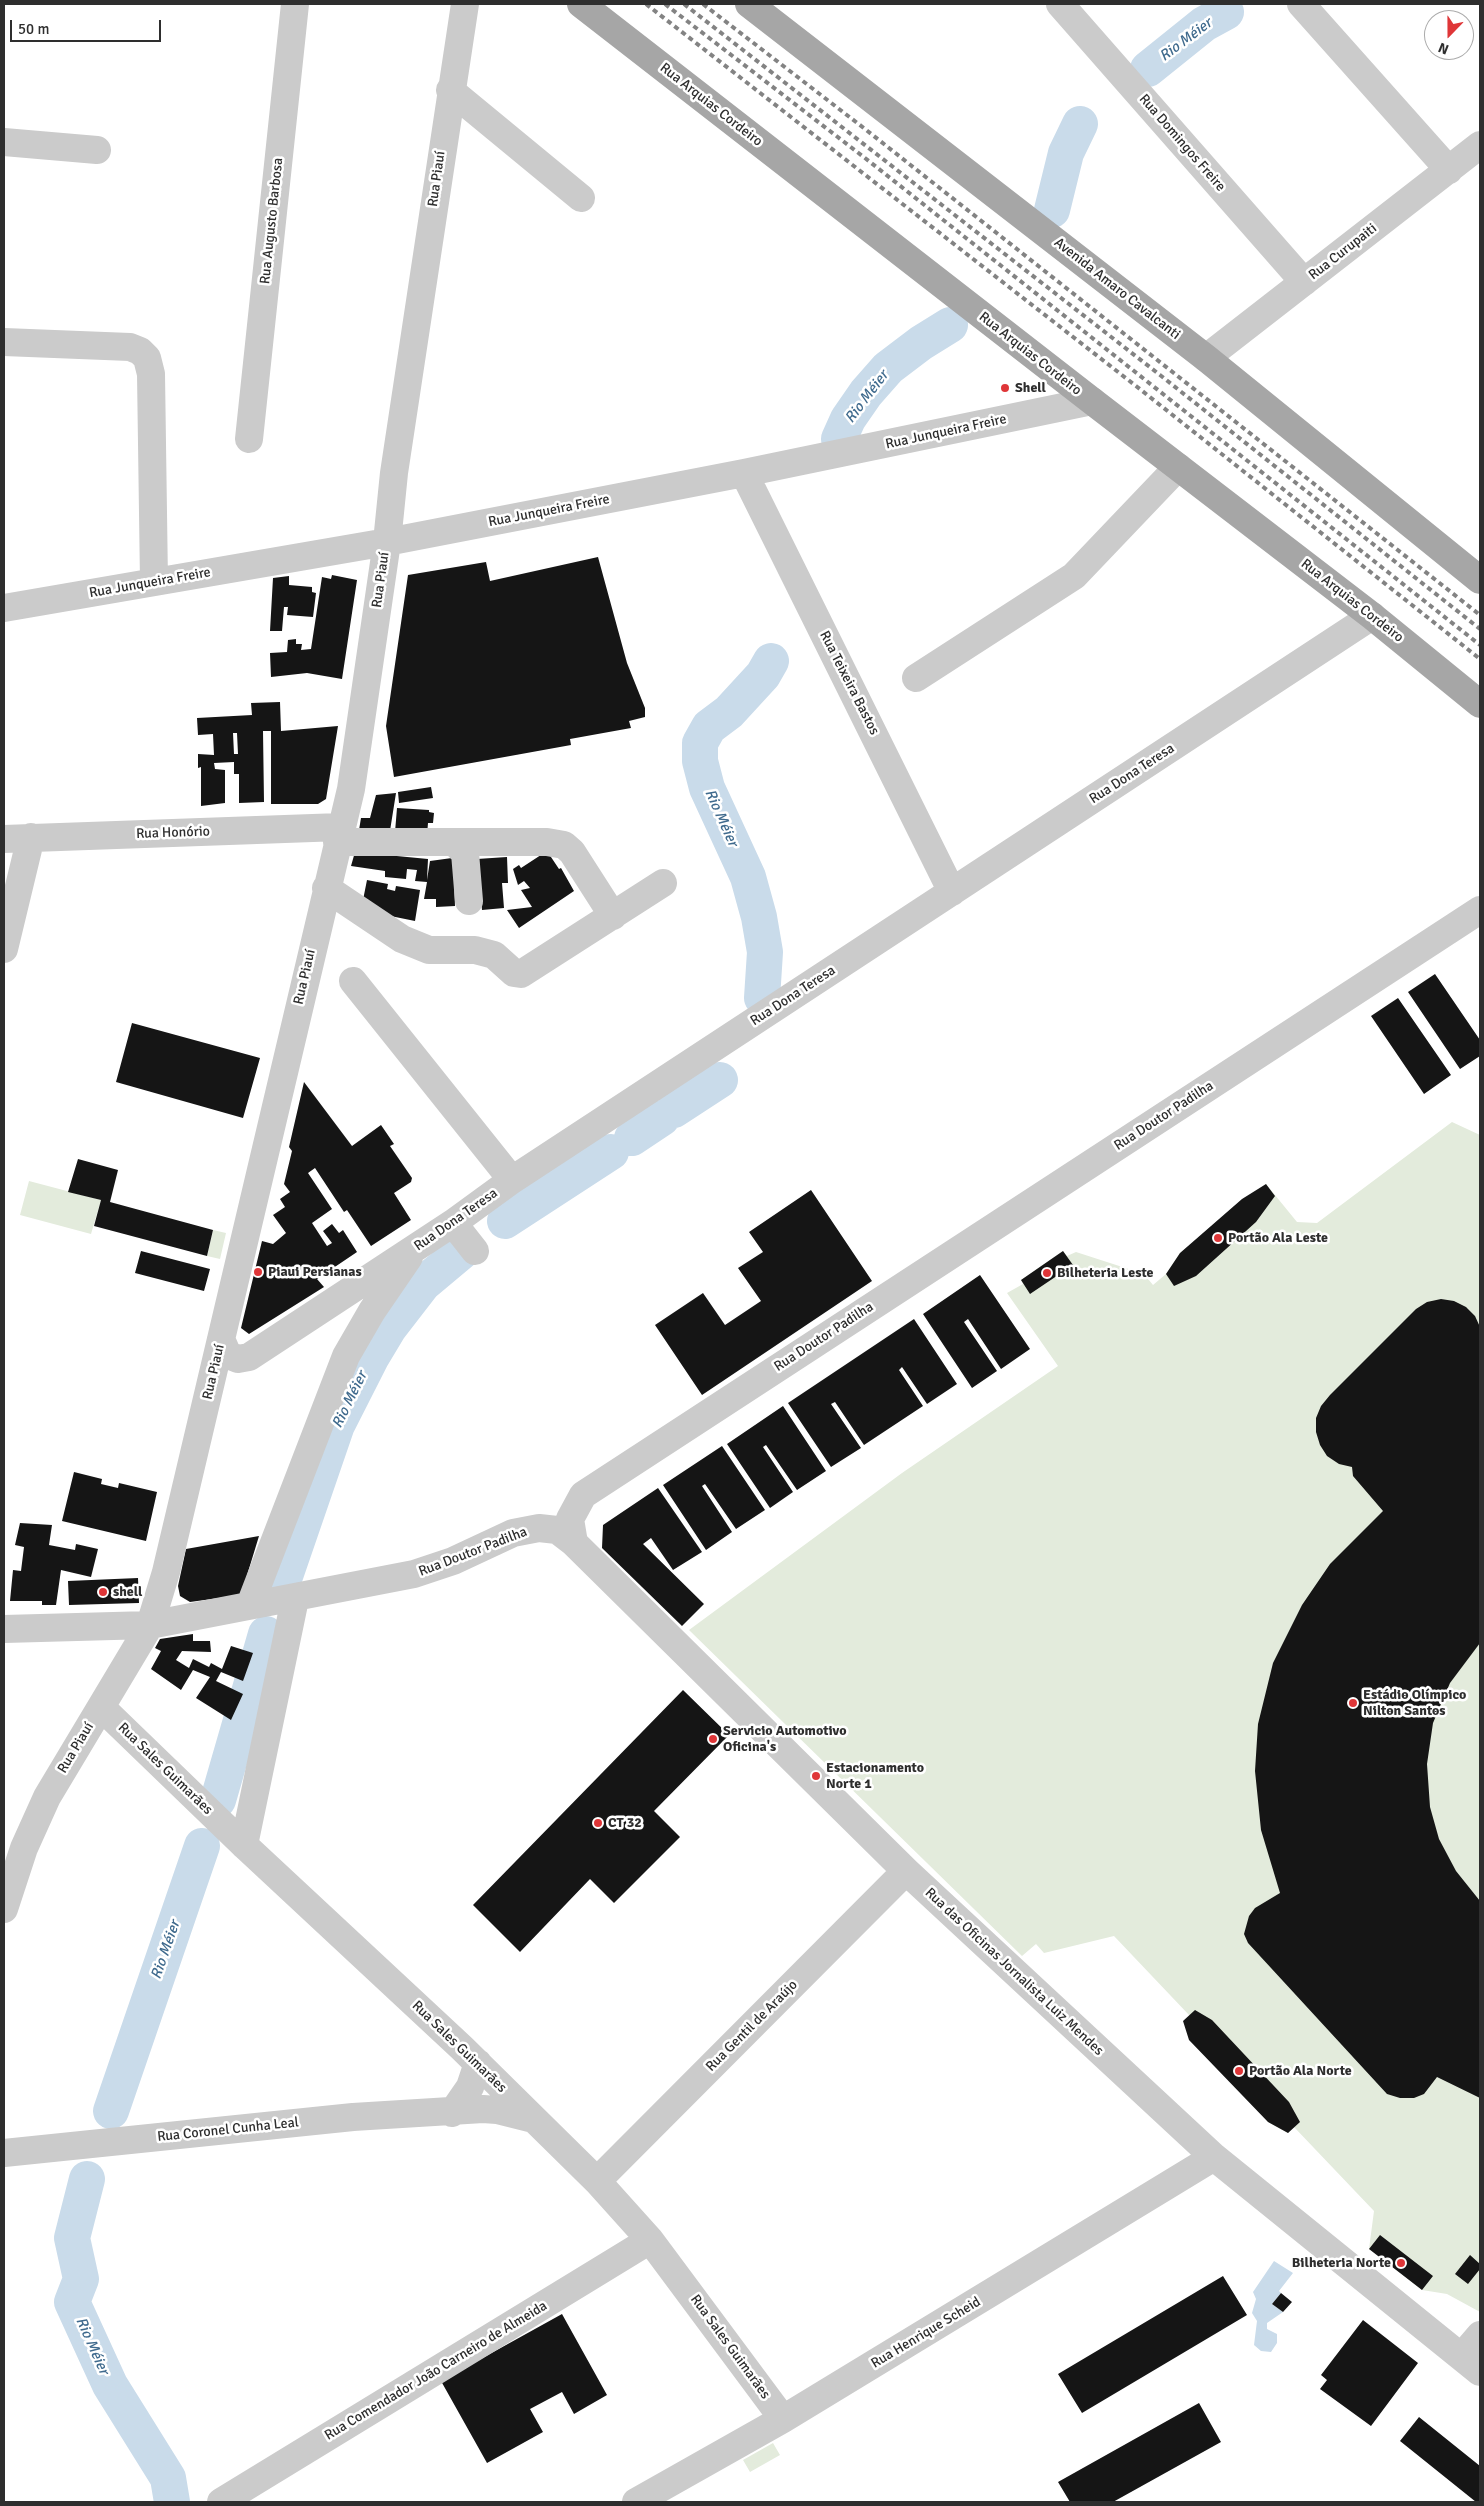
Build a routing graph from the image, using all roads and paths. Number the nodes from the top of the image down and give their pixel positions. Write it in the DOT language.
graph roads {
  1 [pos="295,4"];
  2 [pos="465,4"];
  3 [pos="581,4"];
  4 [pos="749,4"];
  5 [pos="1060,4"];
  6 [pos="1301,4"];
  7 [pos="450,90"];
  8 [pos="4,142"];
  9 [pos="1480,145"];
  10 [pos="97,150"];
  11 [pos="1448,170"];
  12 [pos="581,198"];
  13 [pos="1304,282"];
  14 [pos="4,342"];
  15 [pos="1206,358"];
  16 [pos="1092,401"];
  17 [pos="249,438"];
  18 [pos="1178,467"];
  19 [pos="744,474"];
  20 [pos="387,542"];
  21 [pos="1480,580"];
  22 [pos="154,582"];
  23 [pos="4,608"];
  24 [pos="1372,616"];
  25 [pos="916,678"];
  26 [pos="1480,704"];
  27 [pos="339,835"];
  28 [pos="30,837"];
  29 [pos="4,839"];
  30 [pos="454,842"];
  31 [pos="663,884"];
  32 [pos="326,888"];
  33 [pos="952,892"];
  34 [pos="469,901"];
  35 [pos="1480,910"];
  36 [pos="613,916"];
  37 [pos="4,949"];
  38 [pos="353,981"];
  39 [pos="512,1180"];
  40 [pos="415,1248"];
  41 [pos="221,1339"];
  42 [pos="574,1542"];
  43 [pos="295,1599"];
  44 [pos="250,1605"];
  45 [pos="150,1625"];
  46 [pos="4,1629"];
  47 [pos="101,1707"];
  48 [pos="244,1845"];
  49 [pos="906,1870"];
  50 [pos="4,1909"];
  51 [pos="478,2063"];
  52 [pos="452,2113"];
  53 [pos="533,2119"];
  54 [pos="4,2153"];
  55 [pos="1214,2157"];
  56 [pos="597,2181"];
  57 [pos="650,2240"];
  58 [pos="1480,2335"];
  59 [pos="1471,2364"];
  60 [pos="782,2419"];
  61 [pos="222,2502"];
  62 [pos="636,2502"];
  1 -- 17 [label="street, Rua Augusto Barbosa"];
  2 -- 7 [label="street, Rua Piauí"];
  3 -- 16 [label="main road, Rua Arquias Cordeiro"];
  4 -- 15 [label="main road, Avenida Amaro Cavalcanti"];
  5 -- 13 [label="street, Rua Domingos Freire"];
  6 -- 11 [label="street"];
  7 -- 12 [label="street"];
  7 -- 20 [label="street, Rua Piauí"];
  8 -- 10 [label="street"];
  9 -- 11 [label="street, Rua Curupaiti"];
  11 -- 13 [label="street, Rua Curupaiti"];
  13 -- 15 [label="street, Rua Curupaiti"];
  14 -- 22 [label="street"];
  15 -- 21 [label="main road, Avenida Amaro Cavalcanti"];
  16 -- 18 [label="main road, Rua Arquias Cordeiro"];
  16 -- 19 [label="street, Rua Junqueira Freire"];
  18 -- 24 [label="main road, Rua Arquias Cordeiro"];
  18 -- 25 [label="street"];
  19 -- 20 [label="street, Rua Junqueira Freire"];
  19 -- 33 [label="street, Rua Teixeira Bastos"];
  20 -- 22 [label="street, Rua Junqueira Freire"];
  20 -- 27 [label="street, Rua Piauí"];
  22 -- 23 [label="street, Rua Junqueira Freire"];
  24 -- 26 [label="main road, Rua Arquias Cordeiro"];
  24 -- 33 [label="street, Rua Dona Teresa"];
  27 -- 28 [label="street, Rua Honório"];
  27 -- 30 [label="street, Rua Honório"];
  27 -- 32 [label="street, Rua Piauí"];
  28 -- 29 [label="street, Rua Honório"];
  28 -- 37 [label="street"];
  30 -- 34 [label="street"];
  30 -- 36 [label="street, Rua Honório"];
  31 -- 36 [label="street"];
  32 -- 36 [label="street"];
  32 -- 41 [label="street, Rua Piauí"];
  33 -- 39 [label="street, Rua Dona Teresa"];
  35 -- 42 [label="street, Rua Doutor Padilha"];
  38 -- 39 [label="street"];
  39 -- 40 [label="street, Rua Dona Teresa"];
  40 -- 41 [label="street, Rua Dona Teresa"];
  40 -- 44 [label="street"];
  41 -- 45 [label="street, Rua Piauí"];
  42 -- 43 [label="street, Rua Doutor Padilha"];
  42 -- 49 [label="street, Rua das Oficinas Jornalista Luiz Mendes"];
  43 -- 44 [label="street, Rua Doutor Padilha"];
  43 -- 48 [label="street"];
  44 -- 45 [label="street, Rua Doutor Padilha"];
  45 -- 46 [label="street, Rua Doutor Padilha"];
  45 -- 47 [label="street, Rua Piauí"];
  47 -- 48 [label="street, Rua Sales Guimarães"];
  47 -- 50 [label="street, Rua Piauí"];
  48 -- 51 [label="street, Rua Sales Guimarães"];
  49 -- 55 [label="street, Rua das Oficinas Jornalista Luiz Mendes"];
  49 -- 56 [label="street, Rua Gentil de Araújo"];
  51 -- 52 [label="street"];
  51 -- 53 [label="street, Rua Sales Guimarães"];
  52 -- 53 [label="street, Rua Coronel Cunha Leal"];
  52 -- 54 [label="street, Rua Coronel Cunha Leal"];
  53 -- 56 [label="street, Rua Sales Guimarães"];
  55 -- 59 [label="street, Rua das Oficinas Jornalista Luiz Mendes"];
  55 -- 60 [label="street, Rua Henrique Scheid"];
  56 -- 57 [label="street, Rua Sales Guimarães"];
  57 -- 60 [label="street, Rua Sales Guimarães"];
  57 -- 61 [label="street, Rua Comendador João Carneiro de Almeida"];
  58 -- 59 [label="street"];
  60 -- 62 [label="street, Rua Henrique Scheid"];
}
